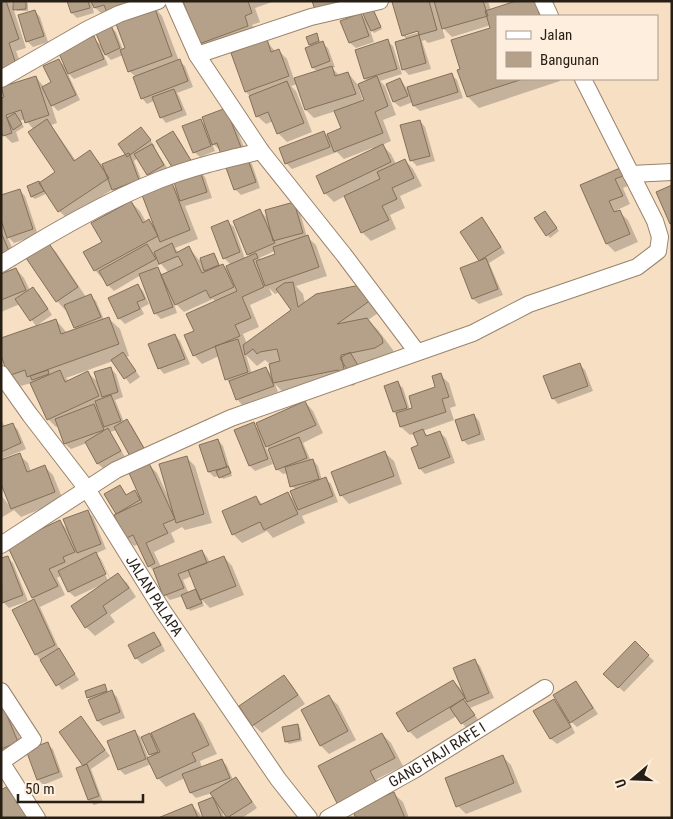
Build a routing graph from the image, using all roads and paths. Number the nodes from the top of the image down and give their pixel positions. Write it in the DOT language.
graph roads {
  1 [pos="158,1"];
  2 [pos="173,1"];
  3 [pos="380,1"];
  4 [pos="543,1"];
  5 [pos="550,15"];
  6 [pos="197,55"];
  7 [pos="1,78"];
  8 [pos="584,80"];
  9 [pos="261,151"];
  10 [pos="672,172"];
  11 [pos="631,174"];
  12 [pos="1,264"];
  13 [pos="418,352"];
  14 [pos="1,374"];
  15 [pos="87,489"];
  16 [pos="1,545"];
  17 [pos="545,688"];
  18 [pos="1,691"];
  19 [pos="1,762"];
  20 [pos="37,818"];
  21 [pos="309,818"];
  22 [pos="328,818"];
  1 -- 7 [label="street"];
  2 -- 6 [label="street"];
  3 -- 6 [label="street"];
  4 -- 5 [label="street"];
  6 -- 9 [label="street"];
  8 -- 11 [label="street"];
  9 -- 12 [label="street"];
  9 -- 13 [label="street"];
  10 -- 11 [label="street"];
  11 -- 13 [label="street"];
  13 -- 15 [label="street"];
  14 -- 15 [label="street, JALAN PALAPA"];
  15 -- 16 [label="street"];
  15 -- 21 [label="street, JALAN PALAPA"];
  17 -- 22 [label="street, GANG HAJI RAFE I"];
  18 -- 19 [label="street"];
  19 -- 20 [label="street"];
}
